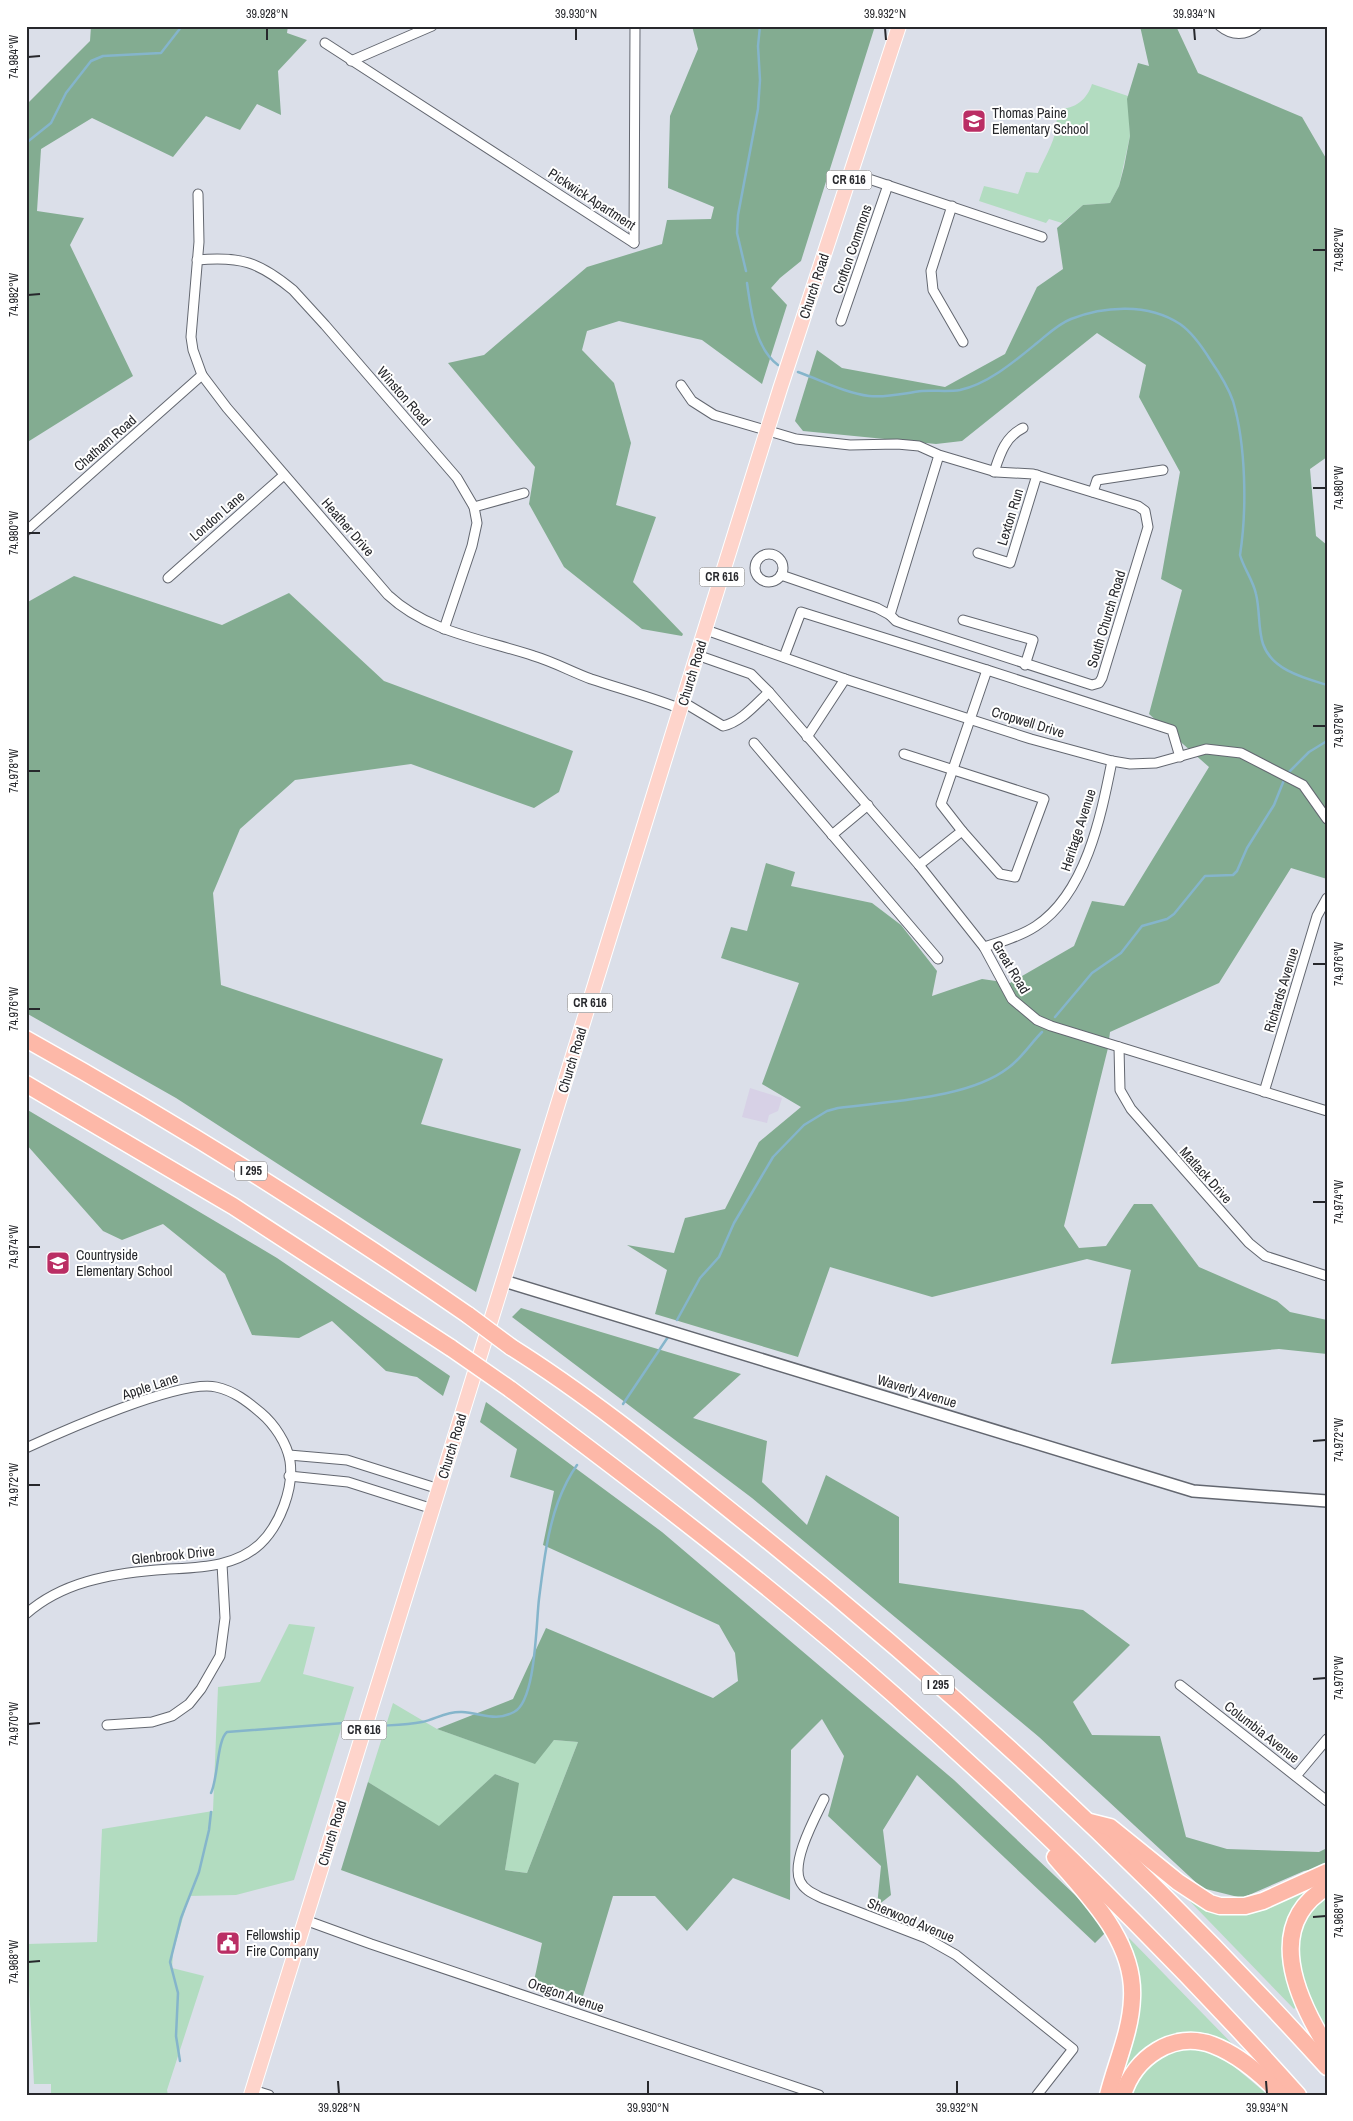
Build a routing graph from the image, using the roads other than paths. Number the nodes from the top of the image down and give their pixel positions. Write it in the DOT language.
graph roads {
  1 [pos="432,26"];
  2 [pos="635,26"];
  3 [pos="899,26"];
  4 [pos="1220,26"];
  5 [pos="1257,26"];
  6 [pos="325,43"];
  7 [pos="351,61"];
  8 [pos="851,173"];
  9 [pos="888,185"];
  10 [pos="198,194"];
  11 [pos="952,206"];
  12 [pos="1042,237"];
  13 [pos="197,260"];
  14 [pos="841,321"];
  15 [pos="964,342"];
  16 [pos="202,375"];
  17 [pos="681,385"];
  18 [pos="1023,428"];
  19 [pos="768,429"];
  20 [pos="939,455"];
  21 [pos="1163,470"];
  22 [pos="994,472"];
  23 [pos="284,475"];
  24 [pos="1037,476"];
  25 [pos="1093,492"];
  26 [pos="524,493"];
  27 [pos="474,507"];
  28 [pos="26,530"];
  29 [pos="978,553"];
  30 [pos="781,575"];
  31 [pos="168,578"];
  32 [pos="890,615"];
  33 [pos="963,620"];
  34 [pos="444,629"];
  35 [pos="706,630"];
  36 [pos="697,655"];
  37 [pos="784,657"];
  38 [pos="1026,665"];
  39 [pos="987,670"];
  40 [pos="845,678"];
  41 [pos="769,692"];
  42 [pos="682,706"];
  43 [pos="971,718"];
  44 [pos="807,738"];
  45 [pos="754,743"];
  46 [pos="904,754"];
  47 [pos="1180,757"];
  48 [pos="1112,761"];
  49 [pos="953,770"];
  50 [pos="868,805"];
  51 [pos="1327,819"];
  52 [pos="962,831"];
  53 [pos="832,835"];
  54 [pos="919,865"];
  55 [pos="1327,898"];
  56 [pos="984,948"];
  57 [pos="938,959"];
  58 [pos="26,1039"];
  59 [pos="1119,1047"];
  60 [pos="26,1084"];
  61 [pos="1264,1092"];
  62 [pos="1327,1111"];
  63 [pos="1327,1276"];
  64 [pos="504,1281"];
  65 [pos="26,1448"];
  66 [pos="289,1455"];
  67 [pos="290,1476"];
  68 [pos="439,1490"];
  69 [pos="1327,1501"];
  70 [pos="433,1509"];
  71 [pos="222,1564"];
  72 [pos="28,1610"];
  73 [pos="1180,1685"];
  74 [pos="107,1725"];
  75 [pos="1327,1739"];
  76 [pos="1296,1776"];
  77 [pos="997,1788"];
  78 [pos="824,1799"];
  79 [pos="1327,1801"];
  80 [pos="1088,1822"];
  81 [pos="1327,1872"];
  82 [pos="1327,1887"];
  83 [pos="305,1920"];
  84 [pos="1327,2047"];
  85 [pos="1327,2067"];
  86 [pos="252,2092"];
  87 [pos="269,2095"];
  88 [pos="819,2095"];
  89 [pos="1037,2095"];
  90 [pos="1108,2095"];
  91 [pos="1123,2095"];
  92 [pos="1281,2095"];
  93 [pos="1298,2095"];
  1 -- 7 [label="street"];
  2 -- 7 [label="street, Pickwick Apartment"];
  3 -- 8 [label="main road, Church Road / CR 616"];
  4 -- 5 [label="street"];
  6 -- 7 [label="street, Pickwick Apartment"];
  8 -- 9 [label="street"];
  8 -- 19 [label="main road, Church Road / CR 616"];
  9 -- 11 [label="street"];
  9 -- 14 [label="street, Crofton Commons"];
  10 -- 13 [label="street, Heather Drive"];
  11 -- 12 [label="street"];
  11 -- 15 [label="street"];
  13 -- 16 [label="street, Heather Drive"];
  13 -- 27 [label="street, Winston Road"];
  16 -- 23 [label="street, Heather Drive"];
  16 -- 28 [label="street, Chatham Road"];
  17 -- 19 [label="street, South Church Road"];
  18 -- 22 [label="street"];
  19 -- 20 [label="street, South Church Road"];
  19 -- 35 [label="main road, Church Road / CR 616"];
  20 -- 22 [label="street, South Church Road"];
  20 -- 32 [label="street"];
  21 -- 25 [label="street"];
  22 -- 24 [label="street, South Church Road"];
  23 -- 31 [label="street, London Lane"];
  23 -- 34 [label="street, Heather Drive"];
  24 -- 25 [label="street, South Church Road"];
  24 -- 29 [label="street, Lexton Run"];
  25 -- 38 [label="street, South Church Road"];
  26 -- 27 [label="street"];
  27 -- 34 [label="street, Winston Road"];
  30 -- 32 [label="street, South Church Road"];
  32 -- 38 [label="street, South Church Road"];
  33 -- 38 [label="street"];
  34 -- 42 [label="street, Heather Drive"];
  35 -- 36 [label="main road, Church Road / CR 616"];
  35 -- 37 [label="street, Cropwell Drive"];
  36 -- 41 [label="street, Great Road"];
  36 -- 42 [label="main road, Church Road / CR 616"];
  37 -- 39 [label="street"];
  37 -- 40 [label="street, Cropwell Drive"];
  39 -- 43 [label="street"];
  39 -- 47 [label="street"];
  40 -- 43 [label="street, Cropwell Drive"];
  40 -- 44 [label="street"];
  41 -- 42 [label="street"];
  41 -- 44 [label="street, Great Road"];
  42 -- 64 [label="main road, Church Road / CR 616"];
  43 -- 48 [label="street, Cropwell Drive"];
  43 -- 49 [label="street"];
  44 -- 50 [label="street, Great Road"];
  45 -- 53 [label="street"];
  46 -- 49 [label="street"];
  47 -- 48 [label="street, Cropwell Drive"];
  47 -- 51 [label="street, Cropwell Drive"];
  48 -- 56 [label="street, Heritage Avenue"];
  49 -- 52 [label="street"];
  49 -- 52 [label="street"];
  50 -- 53 [label="street"];
  50 -- 54 [label="street, Great Road"];
  52 -- 54 [label="street"];
  53 -- 57 [label="street"];
  54 -- 56 [label="street, Great Road"];
  55 -- 61 [label="street, Richards Avenue"];
  56 -- 59 [label="street, Great Road"];
  58 -- 80 [label="highway, I 295, bridge"];
  59 -- 61 [label="street, Great Road"];
  59 -- 63 [label="street, Matlack Drive"];
  60 -- 77 [label="highway, I 295, bridge"];
  61 -- 62 [label="street, Great Road"];
  64 -- 68 [label="main road, Church Road / CR 616"];
  64 -- 69 [label="street, Waverly Avenue"];
  65 -- 66 [label="street, Apple Lane"];
  66 -- 67 [label="street, Glenbrook Drive"];
  66 -- 68 [label="street"];
  67 -- 70 [label="street"];
  67 -- 71 [label="street, Glenbrook Drive"];
  68 -- 70 [label="main road, Church Road / CR 616"];
  70 -- 83 [label="main road, Church Road / CR 616"];
  71 -- 72 [label="street, Glenbrook Drive"];
  71 -- 74 [label="street"];
  73 -- 76 [label="street, Columbia Avenue"];
  75 -- 76 [label="street"];
  76 -- 79 [label="street, Columbia Avenue"];
  77 -- 90 [label="highway"];
  77 -- 93 [label="highway, I 295"];
  78 -- 89 [label="street, Sherwood Avenue"];
  80 -- 81 [label="highway"];
  80 -- 85 [label="highway, I 295"];
  82 -- 84 [label="highway"];
  83 -- 86 [label="main road, Church Road / CR 616"];
  83 -- 88 [label="street, Oregon Avenue"];
  86 -- 87 [label="street"];
  91 -- 92 [label="highway"];
}
